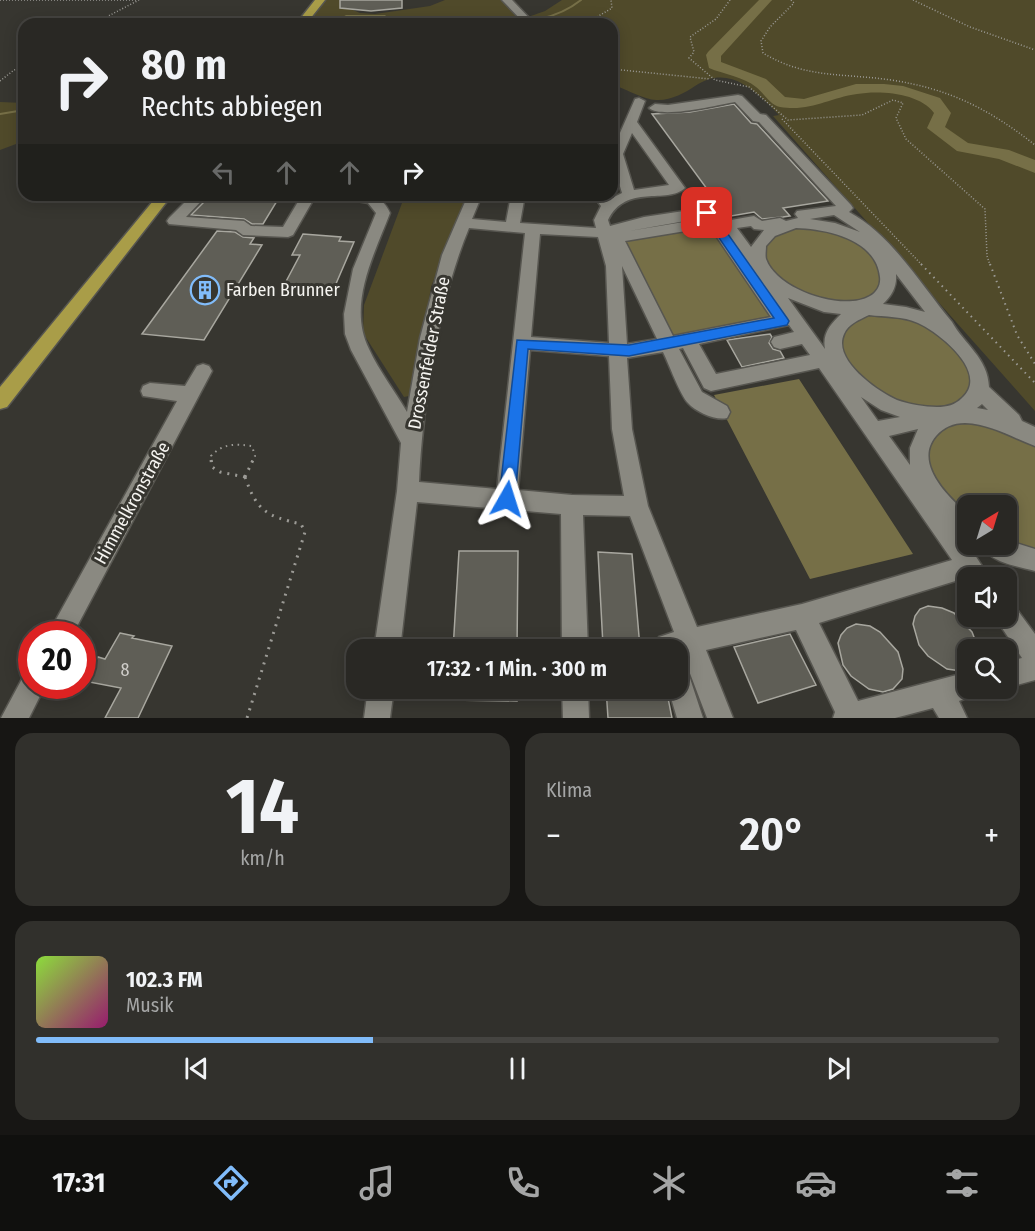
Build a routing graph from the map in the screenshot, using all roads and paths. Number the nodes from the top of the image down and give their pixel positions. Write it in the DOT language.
graph roads {
  1 [pos="0,0"];
  2 [pos="137,0"];
  3 [pos="320,0"];
  4 [pos="507,0"];
  5 [pos="611,0"];
  6 [pos="730,0"];
  7 [pos="791,0"];
  8 [pos="914,0"];
  9 [pos="104,18"];
  10 [pos="306,18"];
  11 [pos="524,18"];
  12 [pos="593,18"];
  13 [pos="1035,50"];
  14 [pos="18,68"];
  15 [pos="618,70"];
  16 [pos="710,79"];
  17 [pos="0,81"];
  18 [pos="639,101"];
  19 [pos="655,108"];
  20 [pos="780,117"];
  21 [pos="631,122"];
  22 [pos="1035,145"];
  23 [pos="634,151"];
  24 [pos="629,195"];
  25 [pos="618,198"];
  26 [pos="160,201"];
  27 [pos="194,201"];
  28 [pos="306,201"];
  29 [pos="377,201"];
  30 [pos="472,201"];
  31 [pos="517,201"];
  32 [pos="604,201"];
  33 [pos="837,210"];
  34 [pos="716,220"];
  35 [pos="795,222"];
  36 [pos="462,223"];
  37 [pos="512,227"];
  38 [pos="647,227"];
  39 [pos="533,228"];
  40 [pos="604,233"];
  41 [pos="883,255"];
  42 [pos="756,268"];
  43 [pos="815,304"];
  44 [pos="863,308"];
  45 [pos="952,336"];
  46 [pos="833,337"];
  47 [pos="688,340"];
  48 [pos="806,341"];
  49 [pos="780,342"];
  50 [pos="522,344"];
  51 [pos="668,344"];
  52 [pos="617,349"];
  53 [pos="1035,364"];
  54 [pos="203,371"];
  55 [pos="1035,383"];
  56 [pos="979,389"];
  57 [pos="150,391"];
  58 [pos="191,394"];
  59 [pos="0,401"];
  60 [pos="720,412"];
  61 [pos="963,414"];
  62 [pos="916,423"];
  63 [pos="874,431"];
  64 [pos="1028,433"];
  65 [pos="411,444"];
  66 [pos="245,477"];
  67 [pos="922,488"];
  68 [pos="408,490"];
  69 [pos="507,499"];
  70 [pos="572,505"];
  71 [pos="637,506"];
  72 [pos="957,520"];
  73 [pos="1017,555"];
  74 [pos="971,560"];
  75 [pos="1035,560"];
  76 [pos="802,616"];
  77 [pos="67,621"];
  78 [pos="1014,627"];
  79 [pos="388,639"];
  80 [pos="575,639"];
  81 [pos="678,639"];
  82 [pos="688,644"];
  83 [pos="1035,654"];
  84 [pos="688,660"];
  85 [pos="1035,667"];
  86 [pos="1017,672"];
  87 [pos="957,688"];
  88 [pos="939,693"];
  89 [pos="25,699"];
  90 [pos="380,699"];
  91 [pos="575,699"];
  92 [pos="684,699"];
  93 [pos="850,717"];
  94 [pos="14,718"];
  95 [pos="247,718"];
  96 [pos="377,718"];
  97 [pos="576,718"];
  98 [pos="690,718"];
  99 [pos="720,718"];
  100 [pos="954,718"];
  1 -- 2 [label="path"];
  2 -- 9 [label="path"];
  3 -- 10 [label="main road"];
  4 -- 11 [label="street"];
  5 -- 12 [label="path"];
  6 -- 16 [label="path"];
  7 -- 22 [label="path"];
  8 -- 13 [label="path"];
  14 -- 17 [label="path"];
  15 -- 16 [label="path"];
  16 -- 20 [label="path"];
  18 -- 21 [label="street"];
  19 -- 33 [label="street"];
  20 -- 53 [label="path"];
  20 -- 55 [label="path"];
  21 -- 23 [label="street"];
  21 -- 23 [label="street"];
  23 -- 24 [label="street"];
  23 -- 24 [label="street"];
  24 -- 25 [label="street"];
  26 -- 59 [label="main road"];
  27 -- 28 [label="street"];
  29 -- 65 [label="street, Drossenfelder Straße"];
  30 -- 36 [label="street, Drossenfelder Straße"];
  31 -- 37 [label="street"];
  32 -- 40 [label="street"];
  33 -- 35 [label="street"];
  33 -- 41 [label="street"];
  34 -- 35 [label="street"];
  34 -- 38 [label="street"];
  34 -- 42 [label="street"];
  35 -- 41 [label="street"];
  35 -- 42 [label="street"];
  36 -- 37 [label="street"];
  36 -- 65 [label="street, Drossenfelder Straße"];
  37 -- 39 [label="street"];
  38 -- 40 [label="street"];
  38 -- 51 [label="street"];
  39 -- 40 [label="street"];
  39 -- 50 [label="street"];
  40 -- 52 [label="street"];
  41 -- 44 [label="street"];
  41 -- 45 [label="street"];
  42 -- 43 [label="street"];
  42 -- 48 [label="street"];
  43 -- 44 [label="street"];
  43 -- 48 [label="street"];
  44 -- 45 [label="street"];
  44 -- 46 [label="street"];
  45 -- 56 [label="street"];
  46 -- 48 [label="street"];
  46 -- 48 [label="street"];
  47 -- 48 [label="street"];
  47 -- 48 [label="street"];
  47 -- 51 [label="street"];
  48 -- 49 [label="street"];
  48 -- 62 [label="street"];
  48 -- 63 [label="street"];
  50 -- 52 [label="street"];
  50 -- 69 [label="street"];
  51 -- 52 [label="street"];
  51 -- 60 [label="street"];
  52 -- 71 [label="street"];
  54 -- 58 [label="street, Himmelkronstraße"];
  56 -- 61 [label="street"];
  56 -- 64 [label="street"];
  57 -- 58 [label="street"];
  58 -- 77 [label="street, Himmelkronstraße"];
  61 -- 62 [label="street"];
  61 -- 62 [label="street"];
  61 -- 64 [label="street"];
  62 -- 63 [label="street"];
  62 -- 67 [label="street"];
  63 -- 67 [label="street"];
  65 -- 68 [label="street, Drossenfelder Straße"];
  66 -- 66 [label="path"];
  66 -- 95 [label="path"];
  67 -- 72 [label="street"];
  67 -- 74 [label="street"];
  68 -- 69 [label="street"];
  68 -- 79 [label="street, Drossenfelder Straße"];
  69 -- 70 [label="street"];
  70 -- 71 [label="street"];
  70 -- 80 [label="street"];
  71 -- 81 [label="street"];
  73 -- 75 [label="street"];
  74 -- 76 [label="street"];
  76 -- 82 [label="street"];
  76 -- 93 [label="street"];
  78 -- 83 [label="street"];
  84 -- 99 [label="street"];
  85 -- 86 [label="street"];
  87 -- 88 [label="street"];
  88 -- 93 [label="street"];
  88 -- 100 [label="street"];
  89 -- 94 [label="street"];
  90 -- 96 [label="street"];
  91 -- 97 [label="street"];
  92 -- 98 [label="street"];
}
